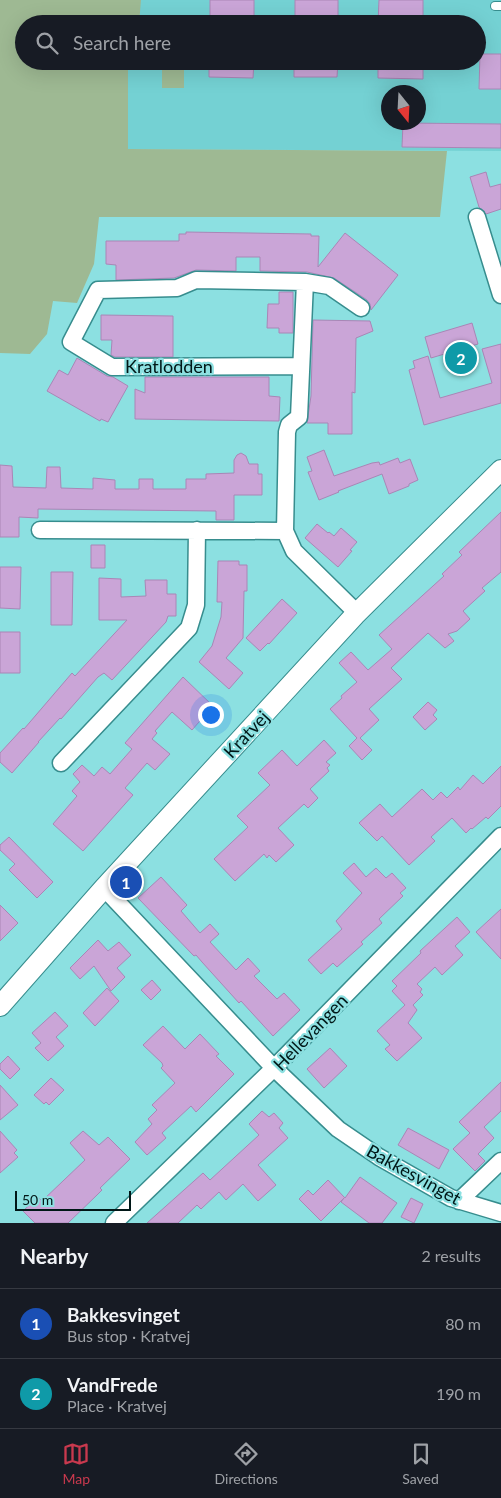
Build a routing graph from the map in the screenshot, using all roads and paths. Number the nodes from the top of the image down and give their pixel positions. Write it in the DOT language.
graph roads {
  1 [pos="477,218"];
  2 [pos="305,282"];
  3 [pos="501,295"];
  4 [pos="361,308"];
  5 [pos="301,366"];
  6 [pos="501,470"];
  7 [pos="40,530"];
  8 [pos="197,530"];
  9 [pos="285,531"];
  10 [pos="357,613"];
  11 [pos="60,762"];
  12 [pos="501,836"];
  13 [pos="104,888"];
  14 [pos="0,1006"];
  15 [pos="274,1068"];
  16 [pos="501,1161"];
  17 [pos="459,1201"];
  18 [pos="501,1213"];
  19 [pos="114,1223"];
  1 -- 3 [label="street"];
  2 -- 4 [label="street, Kratlodden"];
  2 -- 5 [label="street"];
  2 -- 5 [label="street, Kratlodden"];
  5 -- 9 [label="street"];
  6 -- 10 [label="street, Kratvej"];
  7 -- 8 [label="street"];
  8 -- 9 [label="street"];
  8 -- 11 [label="street"];
  9 -- 10 [label="street"];
  10 -- 13 [label="street, Kratvej"];
  12 -- 15 [label="street, Hellevangen"];
  13 -- 14 [label="street, Kratvej"];
  13 -- 15 [label="street, Bakkesvinget"];
  15 -- 17 [label="street, Bakkesvinget"];
  15 -- 19 [label="street, Hellevangen"];
  16 -- 17 [label="street"];
  17 -- 18 [label="street, Bakkesvinget"];
}
